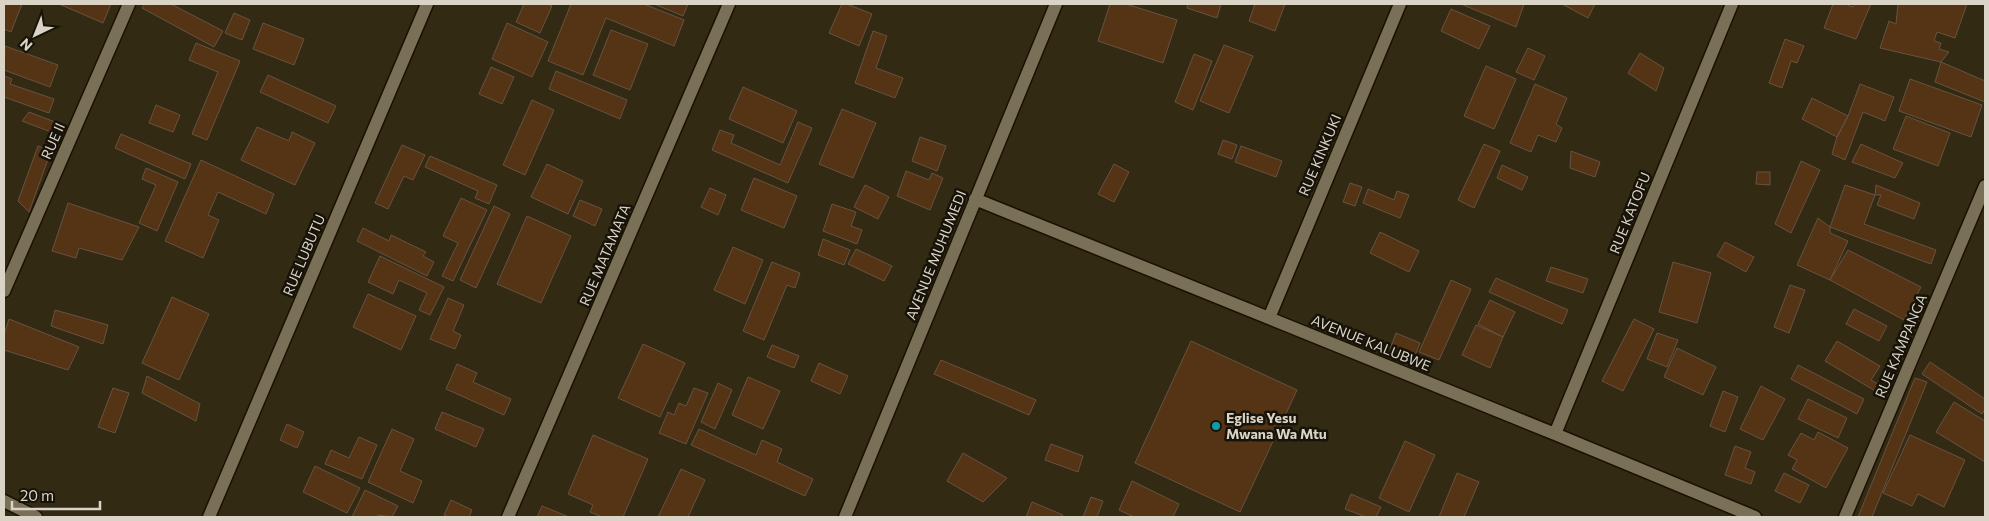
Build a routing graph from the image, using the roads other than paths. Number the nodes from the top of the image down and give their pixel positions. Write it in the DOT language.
graph roads {
  1 [pos="129,4"];
  2 [pos="427,4"];
  3 [pos="730,4"];
  4 [pos="1056,4"];
  5 [pos="1400,4"];
  6 [pos="1732,4"];
  7 [pos="1985,186"];
  8 [pos="975,199"];
  9 [pos="4,291"];
  10 [pos="1269,318"];
  11 [pos="1556,434"];
  12 [pos="4,501"];
  13 [pos="36,517"];
  14 [pos="209,517"];
  15 [pos="508,517"];
  16 [pos="845,517"];
  17 [pos="1755,517"];
  18 [pos="1845,517"];
  1 -- 9 [label="street, RUE II"];
  2 -- 14 [label="street, RUE LUBUTU"];
  3 -- 15 [label="street, RUE MATAMATA"];
  4 -- 8 [label="street, AVENUE MUHUMEDI"];
  5 -- 10 [label="street, RUE KINKUKI"];
  6 -- 11 [label="street, RUE KATOFU"];
  7 -- 18 [label="street, RUE KAMPANGA"];
  8 -- 10 [label="street, AVENUE KALUBWE"];
  8 -- 16 [label="street, AVENUE MUHUMEDI"];
  10 -- 11 [label="street, AVENUE KALUBWE"];
  11 -- 17 [label="street, AVENUE KALUBWE"];
  12 -- 13 [label="street"];
}
